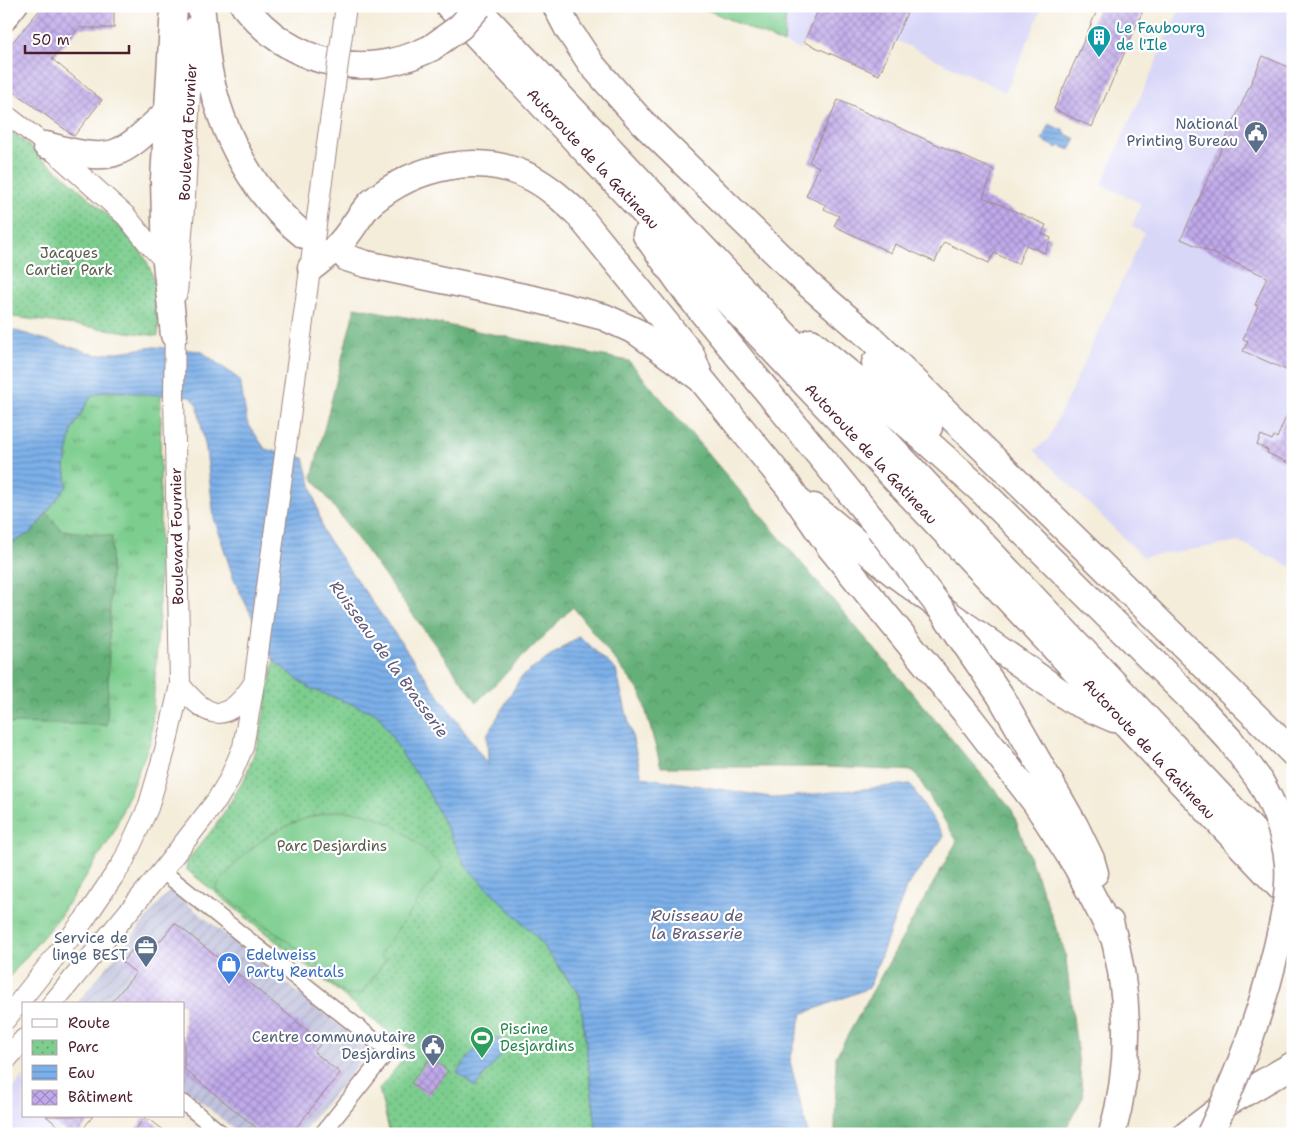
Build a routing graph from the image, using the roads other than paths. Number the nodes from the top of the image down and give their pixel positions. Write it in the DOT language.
graph roads {
  1 [pos="20,6"];
  2 [pos="174,6"];
  3 [pos="199,6"];
  4 [pos="244,6"];
  5 [pos="346,6"];
  6 [pos="449,6"];
  7 [pos="477,6"];
  8 [pos="556,6"];
  9 [pos="6,24"];
  10 [pos="200,32"];
  11 [pos="167,112"];
  12 [pos="6,114"];
  13 [pos="46,145"];
  14 [pos="582,147"];
  15 [pos="304,235"];
  16 [pos="347,258"];
  17 [pos="166,262"];
  18 [pos="311,268"];
  19 [pos="730,276"];
  20 [pos="808,284"];
  21 [pos="174,334"];
  22 [pos="701,379"];
  23 [pos="788,486"];
  24 [pos="982,491"];
  25 [pos="254,683"];
  26 [pos="180,685"];
  27 [pos="1126,724"];
  28 [pos="1293,753"];
  29 [pos="162,871"];
  30 [pos="1293,873"];
  31 [pos="1293,901"];
  32 [pos="1114,938"];
  33 [pos="34,984"];
  34 [pos="54,1002"];
  35 [pos="56,1002"];
  36 [pos="6,1019"];
  37 [pos="22,1041"];
  38 [pos="6,1060"];
  39 [pos="1293,1065"];
  40 [pos="185,1104"];
  41 [pos="222,1134"];
  42 [pos="322,1134"];
  43 [pos="1112,1134"];
  44 [pos="1187,1134"];
  45 [pos="1210,1134"];
  1 -- 9 [label="street"];
  2 -- 11 [label="highway"];
  3 -- 10 [label="highway"];
  4 -- 7 [label="highway, bridge"];
  5 -- 18 [label="main road, bridge"];
  6 -- 14 [label="highway, Autoroute de la Gatineau"];
  7 -- 19 [label="highway, Autoroute de la Gatineau"];
  8 -- 20 [label="highway"];
  10 -- 15 [label="highway"];
  10 -- 21 [label="main road, Boulevard Fournier"];
  11 -- 13 [label="highway"];
  11 -- 17 [label="highway"];
  12 -- 13 [label="street"];
  13 -- 17 [label="main road"];
  14 -- 27 [label="highway, Autoroute de la Gatineau"];
  14 -- 32 [label="highway, bridge"];
  16 -- 22 [label="highway"];
  17 -- 21 [label="highway"];
  18 -- 22 [label="highway"];
  18 -- 25 [label="main road"];
  19 -- 24 [label="highway"];
  19 -- 30 [label="highway, Autoroute de la Gatineau"];
  20 -- 24 [label="highway"];
  20 -- 28 [label="highway"];
  21 -- 26 [label="main road, Boulevard Fournier"];
  22 -- 23 [label="highway"];
  23 -- 27 [label="highway"];
  23 -- 32 [label="highway"];
  24 -- 45 [label="highway, bridge"];
  25 -- 26 [label="main road"];
  25 -- 29 [label="main road"];
  26 -- 33 [label="main road, Boulevard Fournier"];
  27 -- 31 [label="highway, Autoroute de la Gatineau"];
  29 -- 35 [label="main road"];
  29 -- 42 [label="street"];
  32 -- 43 [label="highway"];
  33 -- 34 [label="street"];
  33 -- 36 [label="main road, Boulevard Fournier"];
  37 -- 38 [label="main road"];
  39 -- 44 [label="highway"];
  40 -- 41 [label="street"];
}
